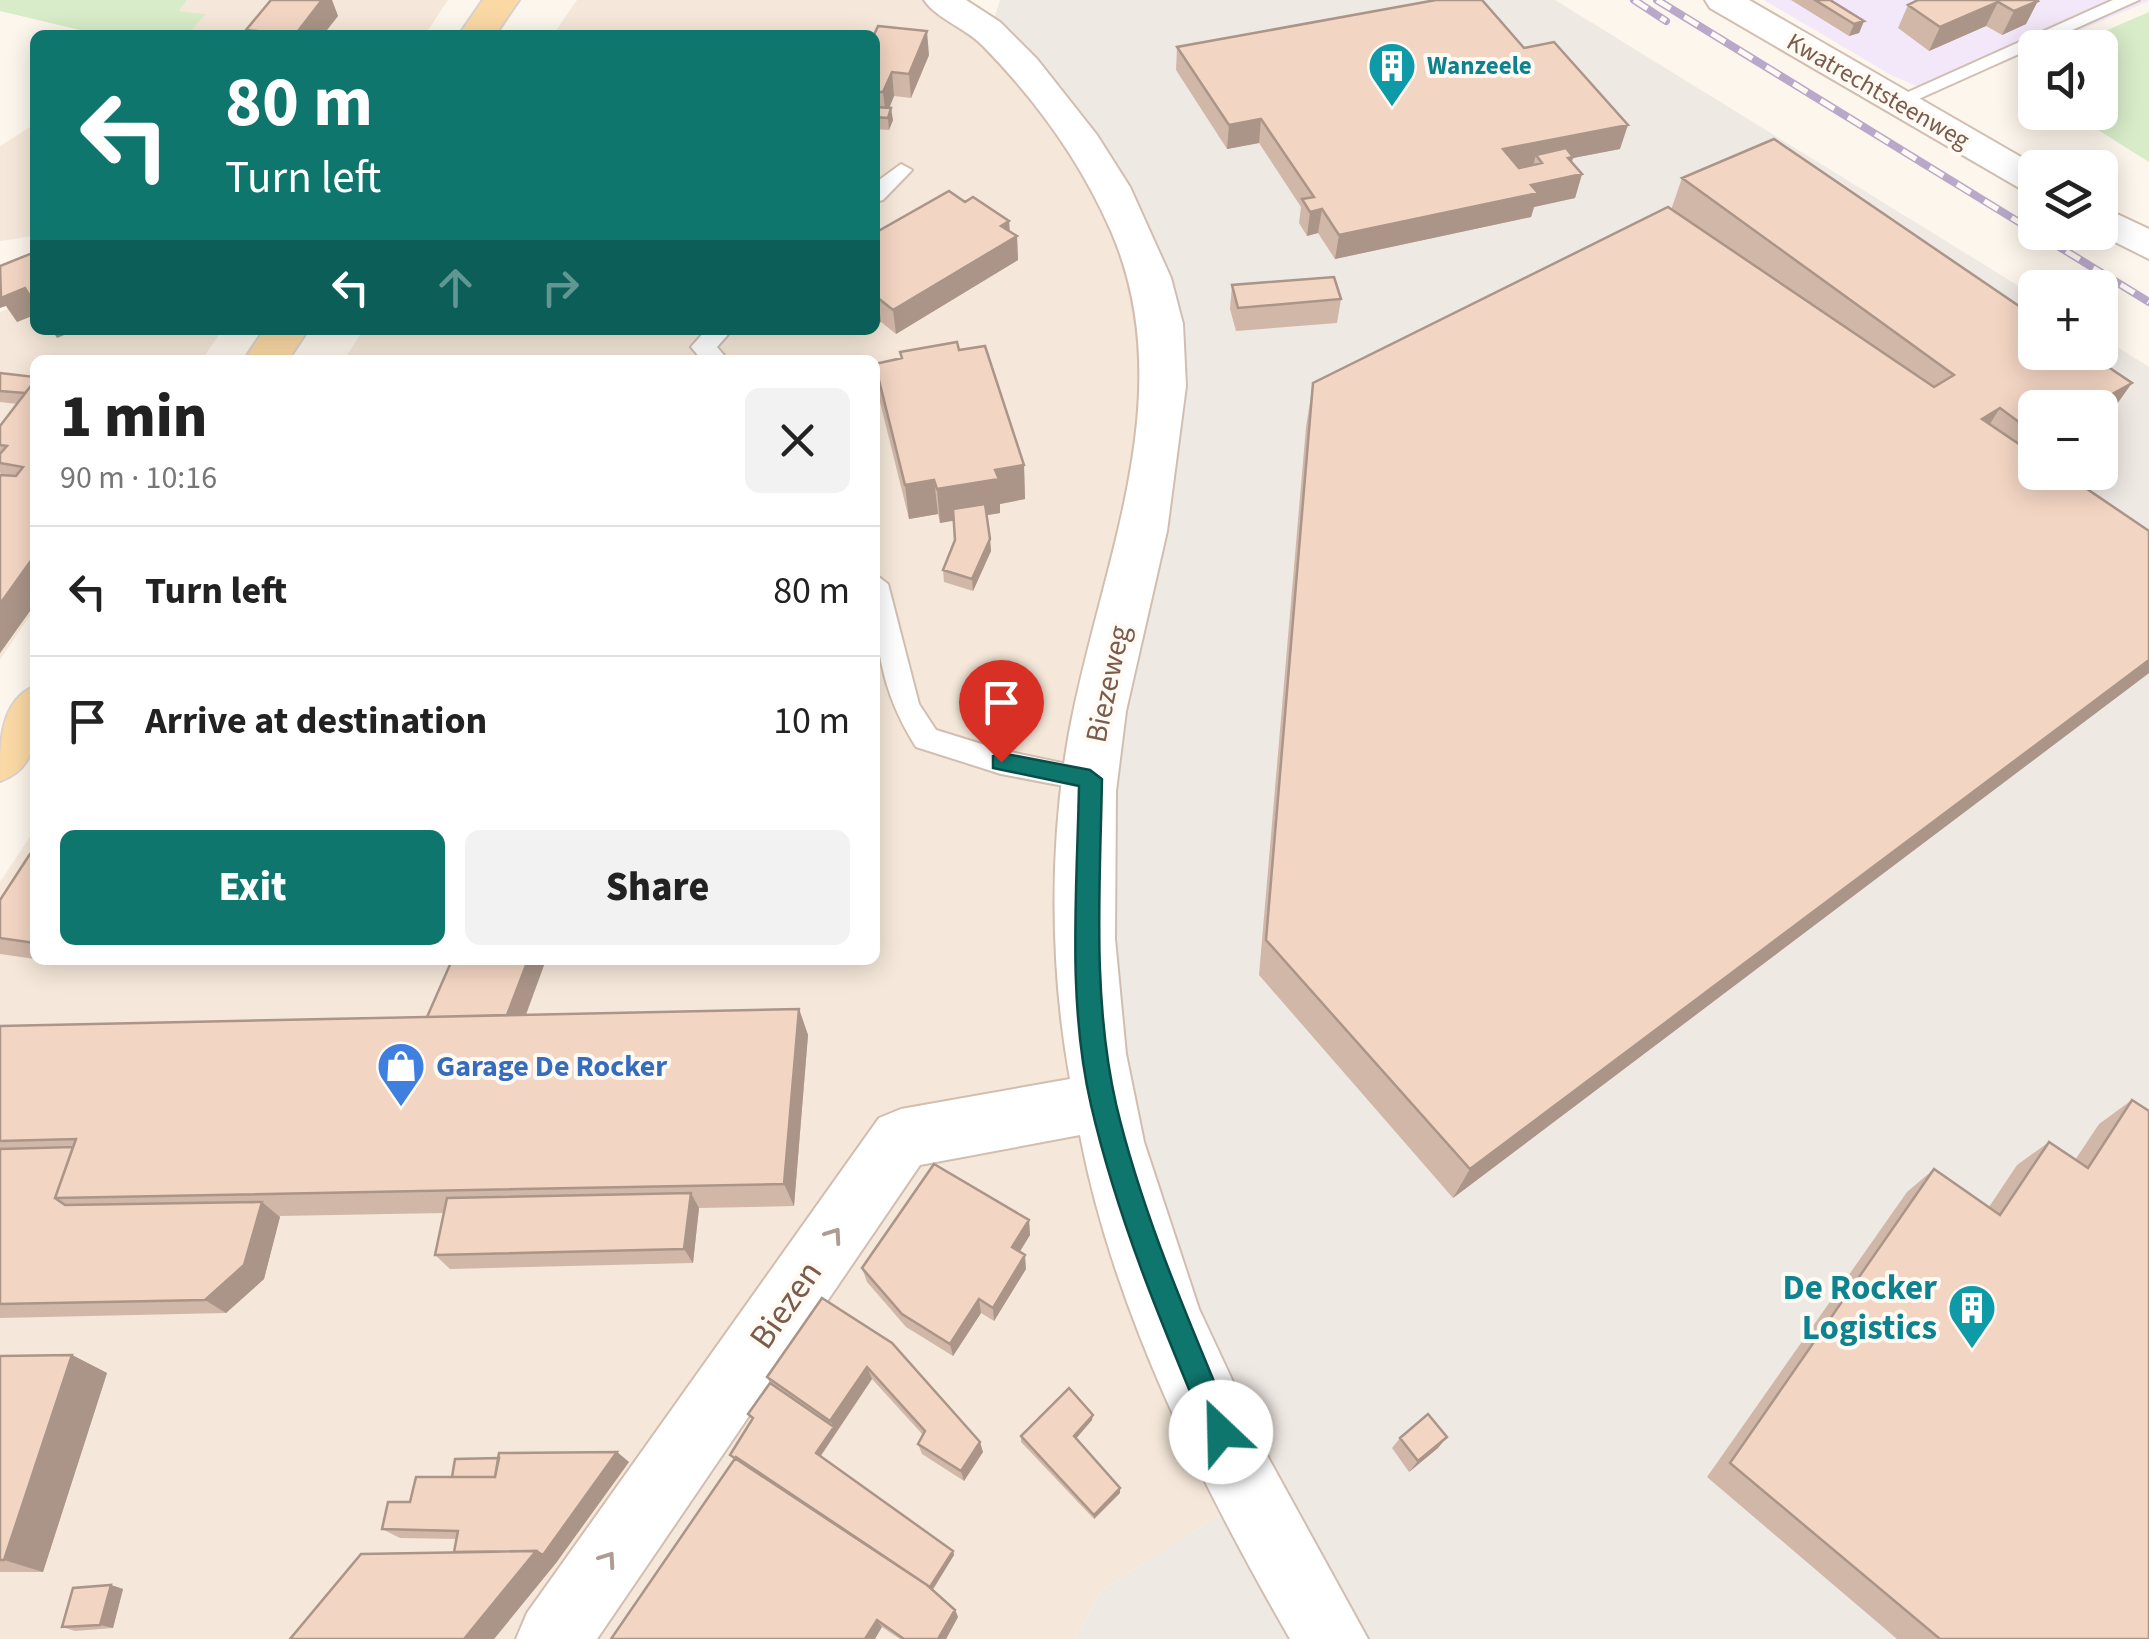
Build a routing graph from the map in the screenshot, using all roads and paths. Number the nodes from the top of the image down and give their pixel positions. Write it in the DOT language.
graph roads {
  1 [pos="501,0"];
  2 [pos="942,0"];
  3 [pos="1723,0"];
  4 [pos="2129,0"];
  5 [pos="1000,16"];
  6 [pos="480,30"];
  7 [pos="1896,102"];
  8 [pos="901,170"];
  9 [pos="2018,171"];
  10 [pos="880,191"];
  11 [pos="2118,228"];
  12 [pos="2149,246"];
  13 [pos="715,335"];
  14 [pos="711,355"];
  15 [pos="880,604"];
  16 [pos="30,714"];
  17 [pos="0,759"];
  18 [pos="1090,779"];
  19 [pos="1103,1102"];
  20 [pos="553,1639"];
  21 [pos="1332,1639"];
  1 -- 6 [label="main road"];
  2 -- 5 [label="street, Biezeweg"];
  3 -- 7 [label="street, Kwatrechtsteenweg"];
  4 -- 7 [label="lane"];
  5 -- 18 [label="street, Biezeweg"];
  7 -- 9 [label="street, Kwatrechtsteenweg"];
  8 -- 10 [label="lane"];
  11 -- 12 [label="street"];
  13 -- 14 [label="lane"];
  15 -- 18 [label="lane"];
  16 -- 17 [label="main road"];
  18 -- 19 [label="street, Biezeweg"];
  20 -- 19 [label="street, Biezen, one-way"];
  19 -- 21 [label="street, Biezeweg"];
}
